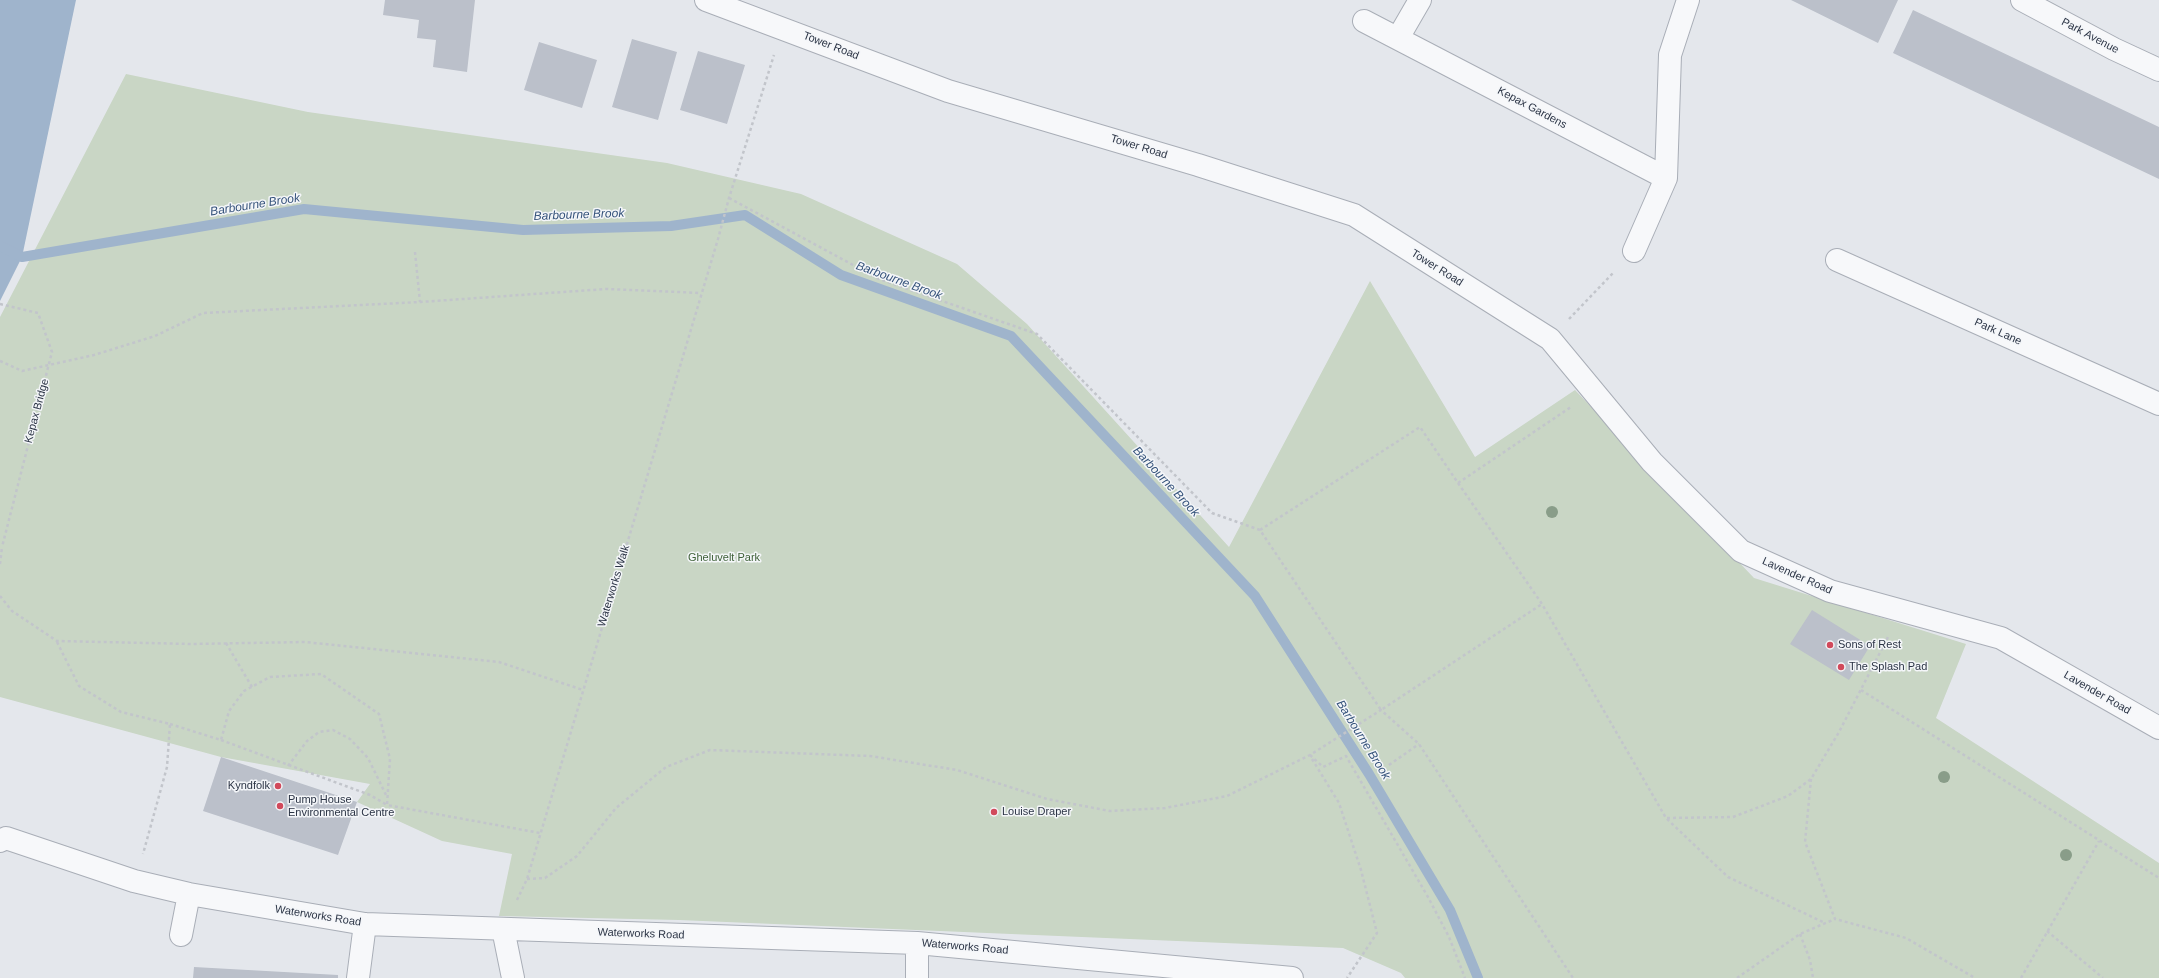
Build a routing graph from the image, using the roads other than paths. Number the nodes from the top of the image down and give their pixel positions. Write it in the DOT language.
graph roads {
  1 [pos="706,0"];
  2 [pos="1420,0"];
  3 [pos="1688,0"];
  4 [pos="2022,0"];
  5 [pos="1364,21"];
  6 [pos="1398,38"];
  7 [pos="2159,70"];
  8 [pos="1666,178"];
  9 [pos="1634,251"];
  10 [pos="1837,260"];
  11 [pos="1550,339"];
  12 [pos="2159,404"];
  13 [pos="2159,728"];
  14 [pos="0,841"];
  15 [pos="189,894"];
  16 [pos="365,924"];
  17 [pos="503,929"];
  18 [pos="182,935"];
  19 [pos="917,943"];
  20 [pos="358,978"];
  21 [pos="513,978"];
  22 [pos="917,978"];
  23 [pos="1292,978"];
  1 -- 11 [label="street, Tower Road"];
  2 -- 6 [label="street"];
  3 -- 8 [label="street"];
  4 -- 7 [label="street, Park Avenue"];
  5 -- 6 [label="street, Kepax Gardens"];
  6 -- 8 [label="street, Kepax Gardens"];
  8 -- 9 [label="street"];
  10 -- 12 [label="street, Park Lane"];
  11 -- 13 [label="street, Lavender Road"];
  14 -- 15 [label="street, Waterworks Road"];
  15 -- 16 [label="street, Waterworks Road"];
  15 -- 18 [label="street"];
  16 -- 17 [label="street, Waterworks Road"];
  16 -- 20 [label="street"];
  17 -- 19 [label="street, Waterworks Road"];
  17 -- 21 [label="street"];
  19 -- 22 [label="street"];
  19 -- 23 [label="street, Waterworks Road"];
}
